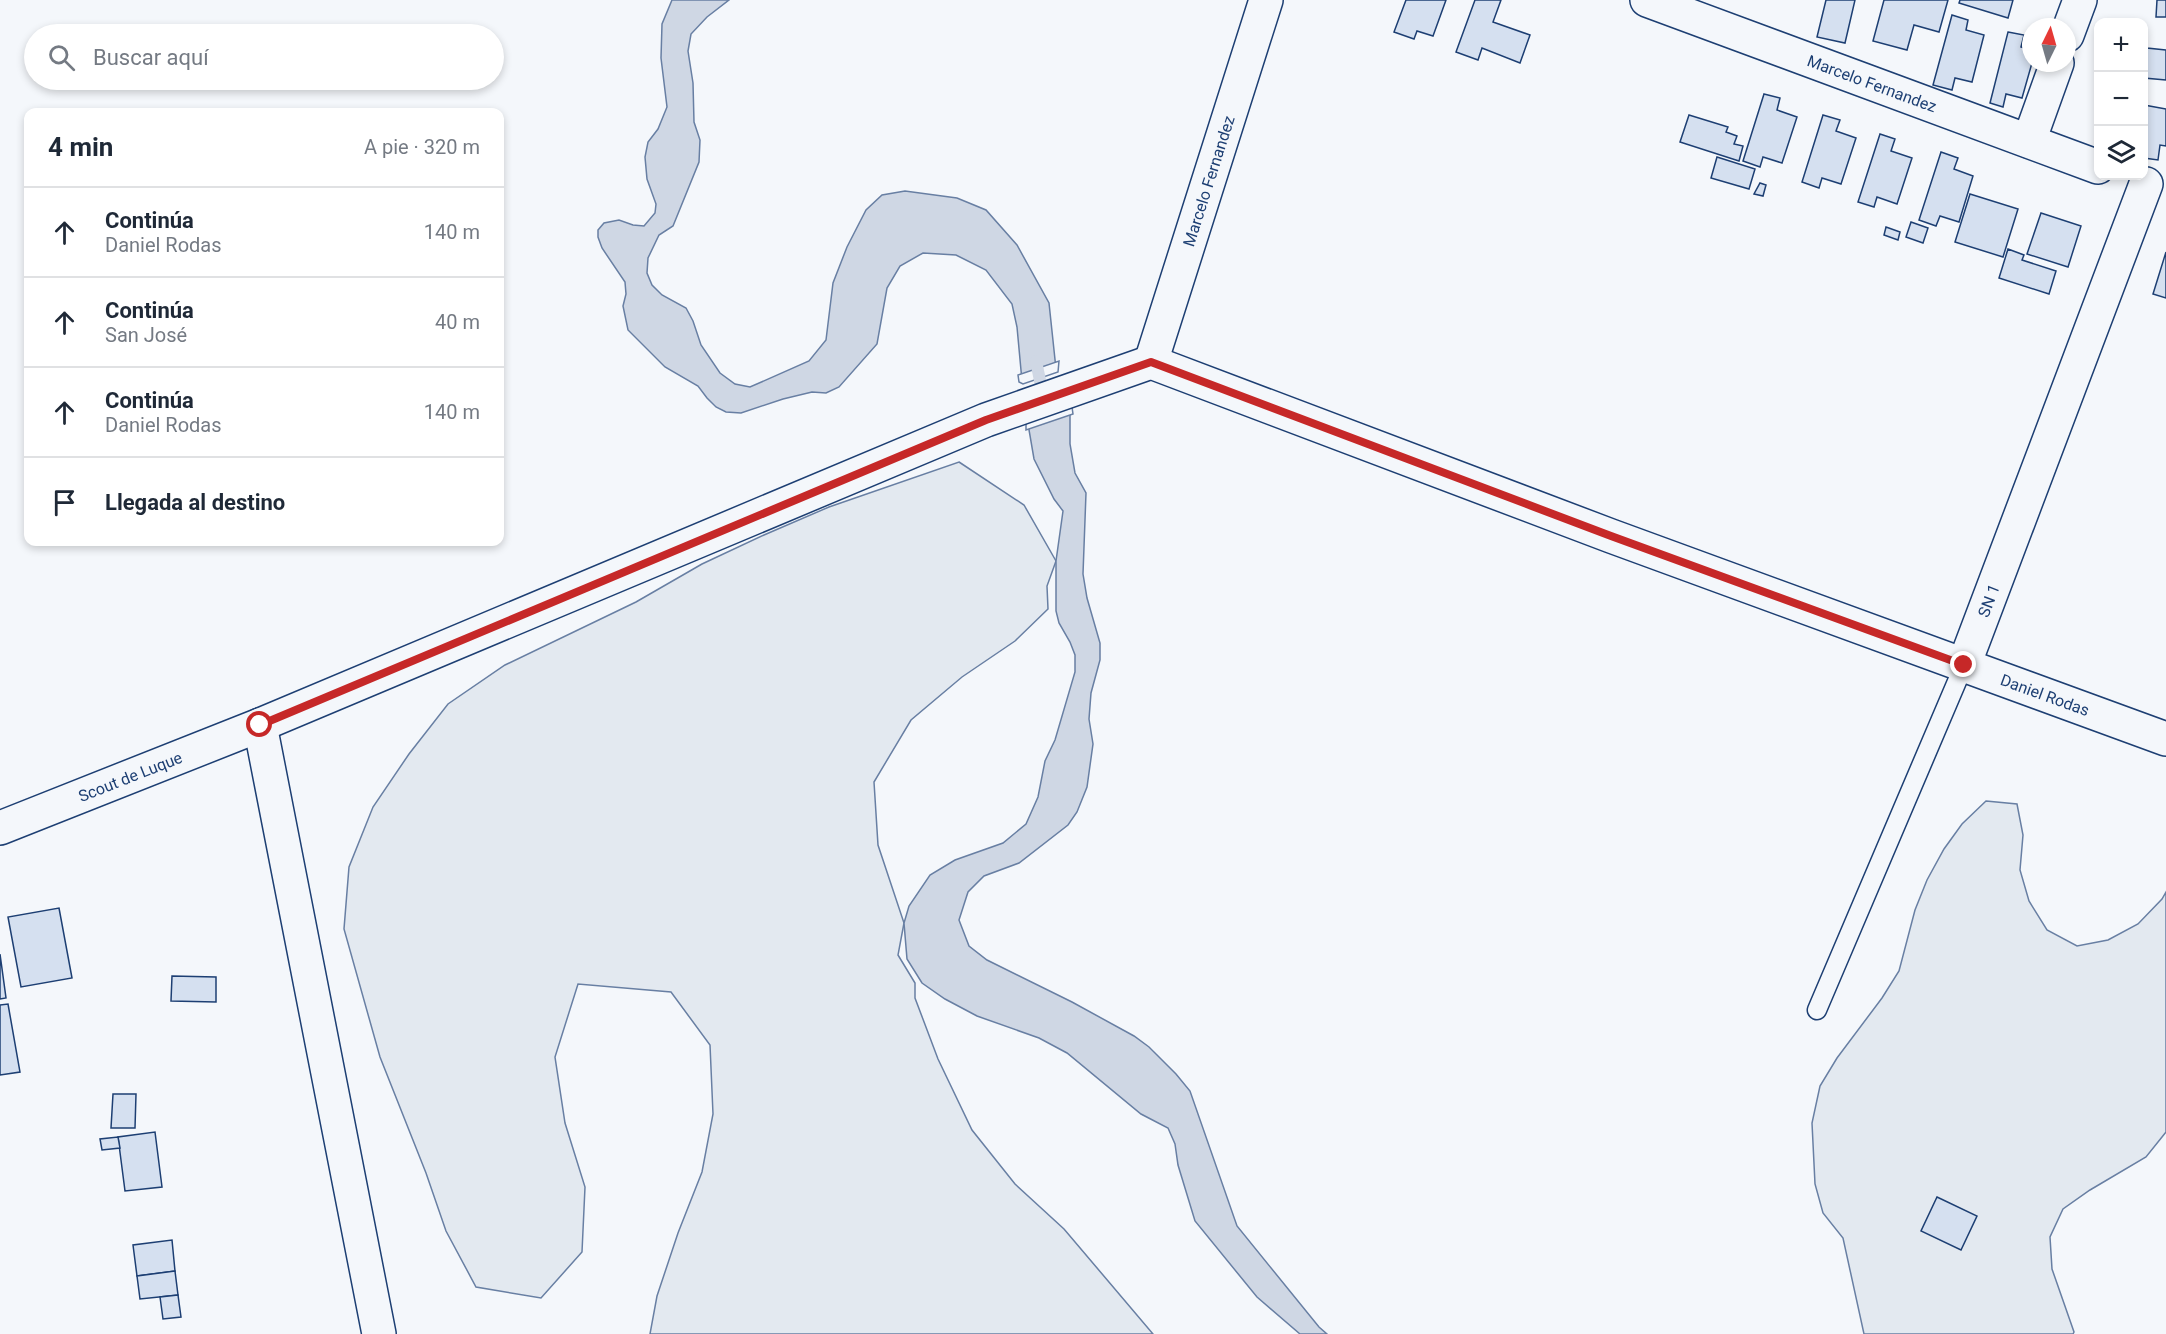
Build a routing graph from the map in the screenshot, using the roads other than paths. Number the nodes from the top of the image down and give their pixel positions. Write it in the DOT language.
graph roads {
  1 [pos="1266,0"];
  2 [pos="1647,0"];
  3 [pos="2080,0"];
  4 [pos="2073,18"];
  5 [pos="2054,72"];
  6 [pos="2029,141"];
  7 [pos="2094,165"];
  8 [pos="2145,184"];
  9 [pos="1151,362"];
  10 [pos="1964,665"];
  11 [pos="260,725"];
  12 [pos="2166,739"];
  13 [pos="0,828"];
  14 [pos="1817,1010"];
  15 [pos="379,1334"];
  1 -- 9 [label="street, Marcelo Fernandez"];
  2 -- 6 [label="street, Marcelo Fernandez"];
  3 -- 4 [label="street"];
  5 -- 6 [label="street"];
  6 -- 7 [label="street, Marcelo Fernandez"];
  8 -- 10 [label="street, SN 1"];
  9 -- 10 [label="street, Daniel Rodas"];
  9 -- 11 [label="street"];
  10 -- 12 [label="street, Daniel Rodas"];
  10 -- 14 [label="lane, SN 1"];
  11 -- 13 [label="street, Scout de Luque"];
  11 -- 15 [label="street"];
}
